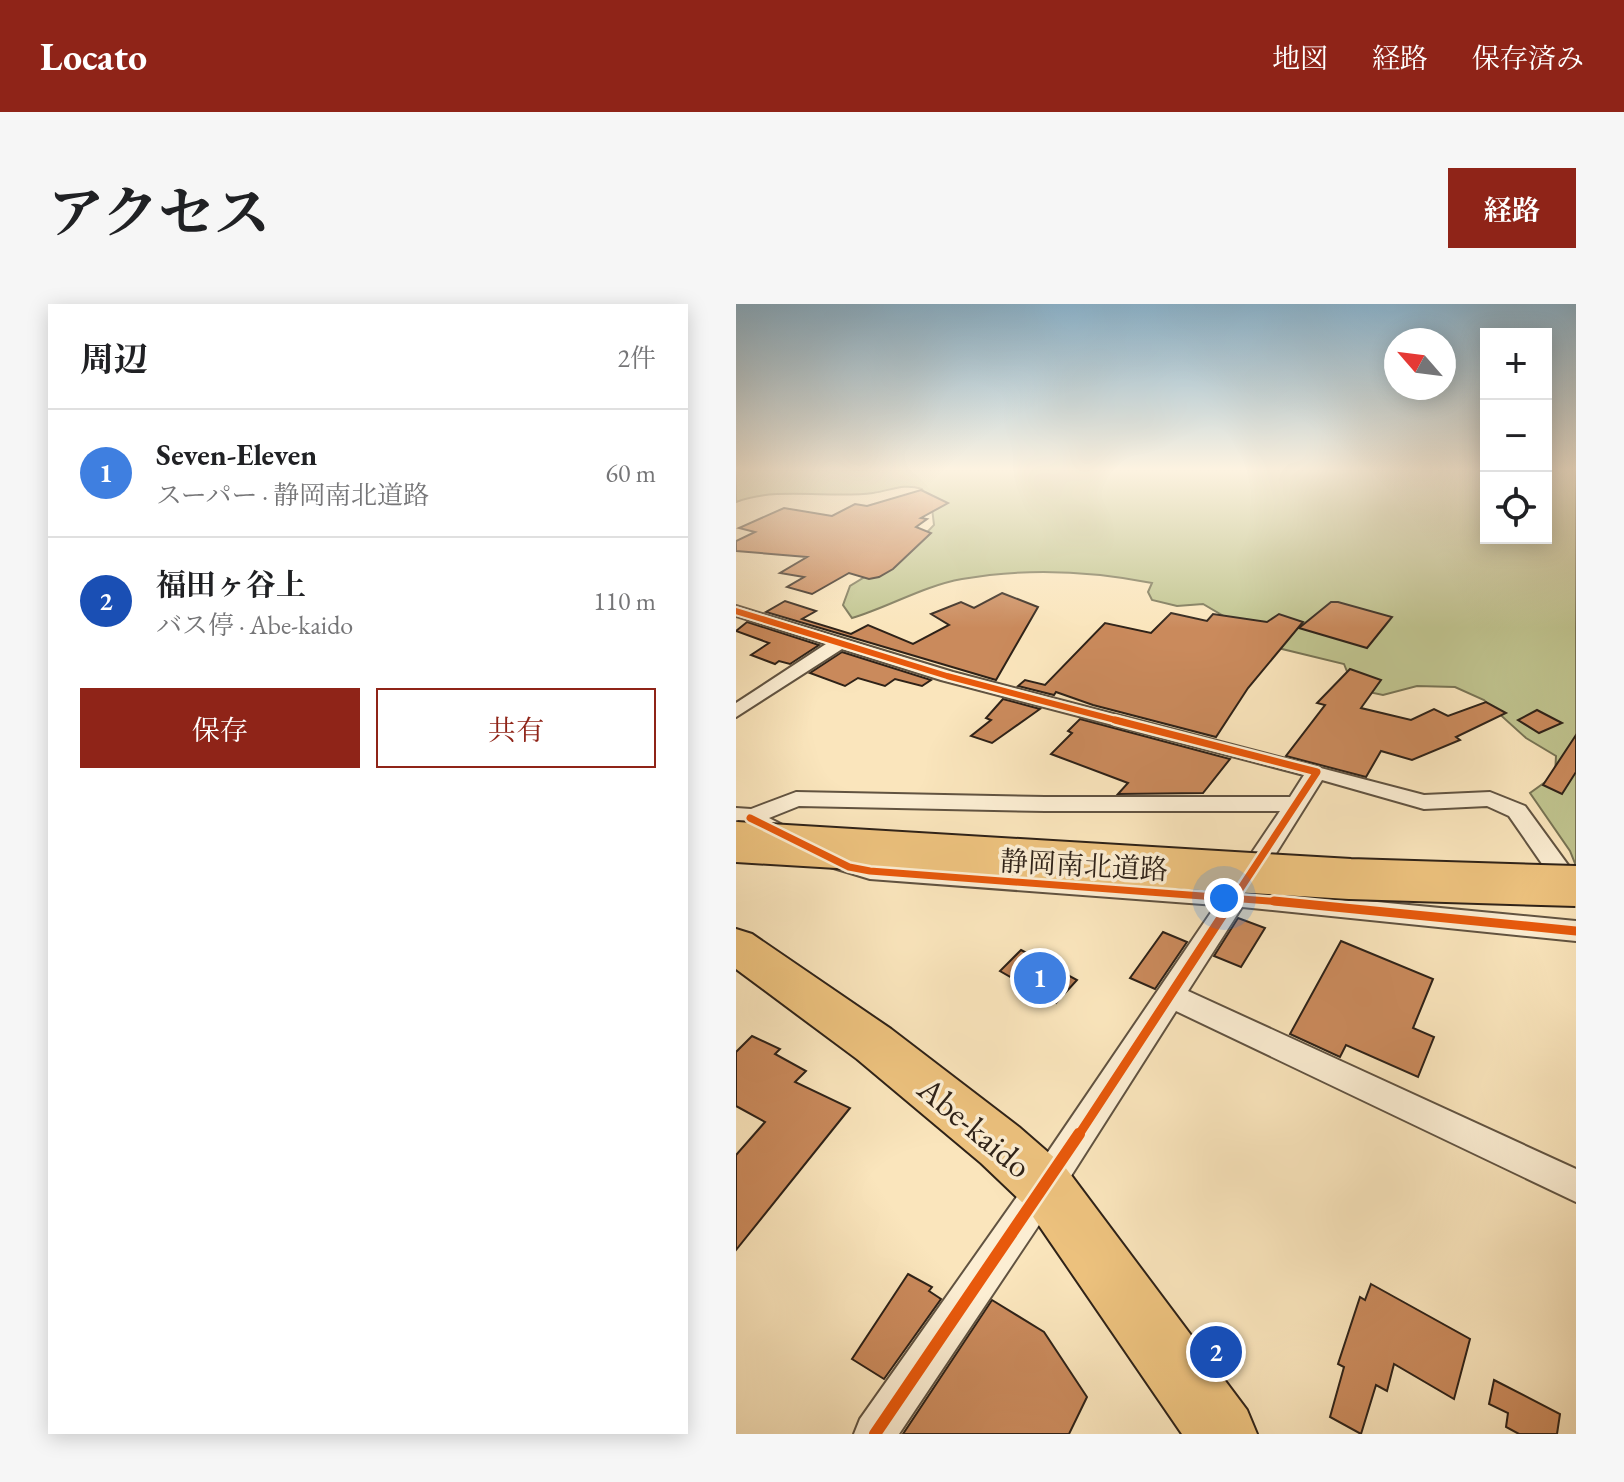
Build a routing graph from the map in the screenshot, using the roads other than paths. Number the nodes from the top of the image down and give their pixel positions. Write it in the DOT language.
graph roads {
  1 [pos="736,611"];
  2 [pos="838,644"];
  3 [pos="736,711"];
  4 [pos="1317,772"];
  5 [pos="1296,804"];
  6 [pos="740,831"];
  7 [pos="1576,886"];
  8 [pos="1576,895"];
  9 [pos="1235,897"];
  10 [pos="1576,931"];
  11 [pos="736,946"];
  12 [pos="1171,996"];
  13 [pos="1045,1186"];
  14 [pos="1576,1186"];
  15 [pos="875,1434"];
  16 [pos="1223,1434"];
  1 -- 2 [label="street"];
  2 -- 3 [label="street"];
  2 -- 4 [label="street"];
  4 -- 5 [label="street"];
  4 -- 8 [label="street"];
  5 -- 6 [label="street"];
  5 -- 9 [label="street"];
  6 -- 7 [label="highway, 静岡南北道路, bridge"];
  6 -- 8 [label="highway, 静岡南北道路"];
  6 -- 9 [label="street"];
  9 -- 10 [label="street"];
  9 -- 12 [label="street"];
  11 -- 13 [label="main road, Abe-kaido"];
  12 -- 13 [label="street"];
  12 -- 14 [label="street"];
  13 -- 15 [label="street"];
  13 -- 16 [label="main road, Abe-kaido"];
}
